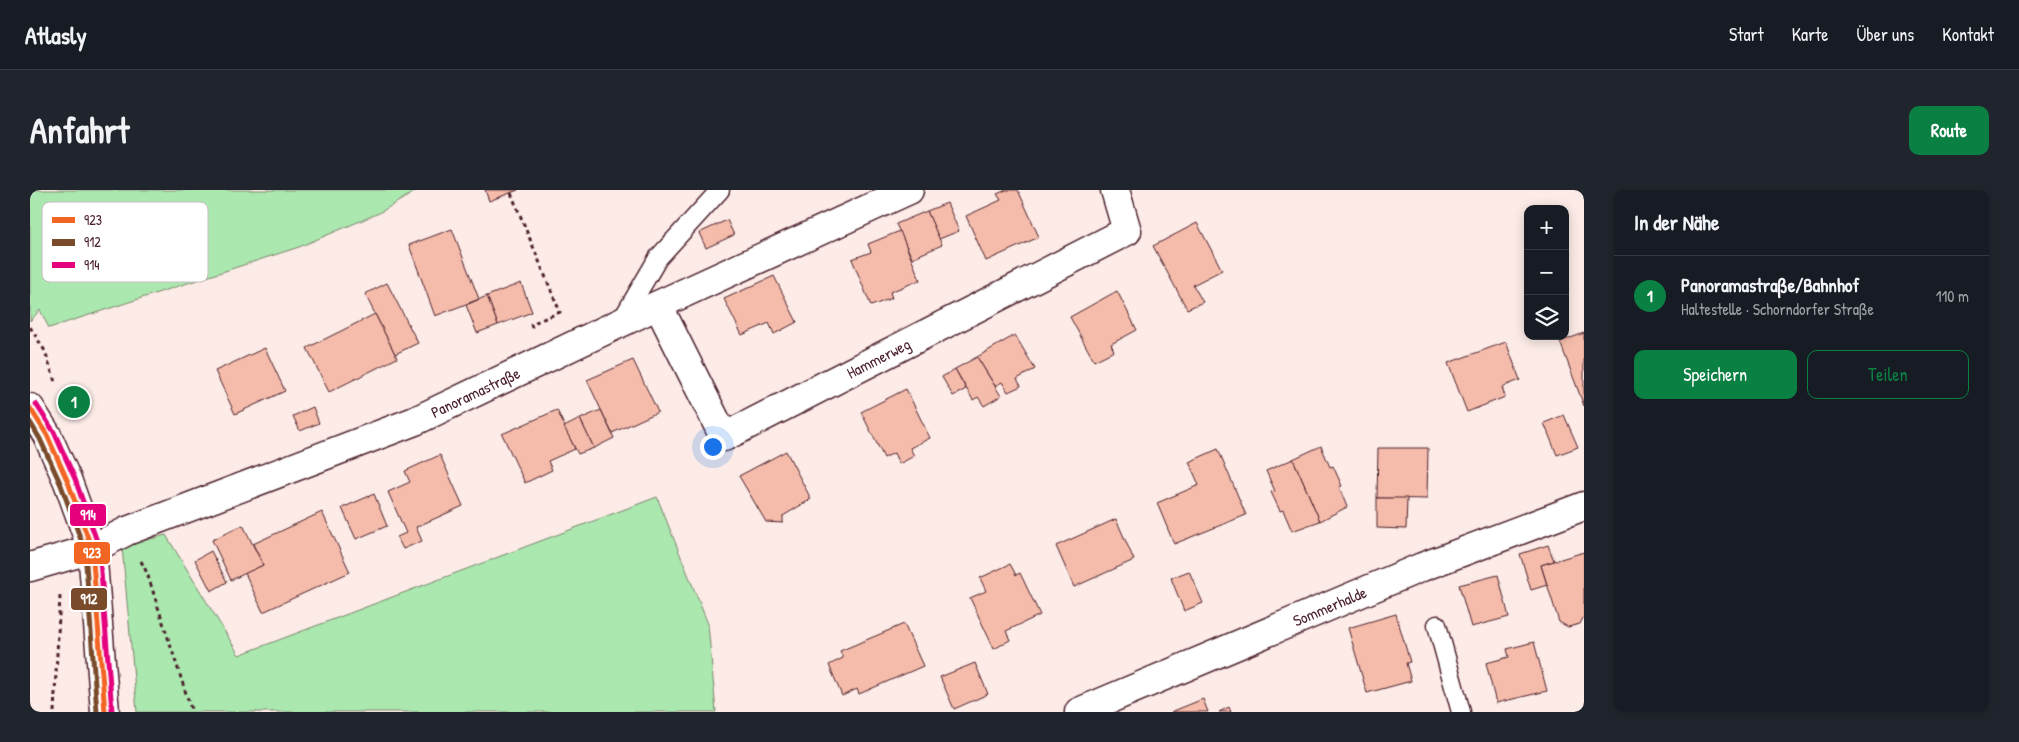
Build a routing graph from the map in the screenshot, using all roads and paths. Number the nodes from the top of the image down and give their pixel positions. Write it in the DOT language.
graph roads {
  1 [pos="720,190"];
  2 [pos="909,190"];
  3 [pos="1115,190"];
  4 [pos="511,193"];
  5 [pos="658,305"];
  6 [pos="620,323"];
  7 [pos="30,327"];
  8 [pos="544,360"];
  9 [pos="56,386"];
  10 [pos="30,408"];
  11 [pos="1584,506"];
  12 [pos="127,531"];
  13 [pos="92,549"];
  14 [pos="56,559"];
  15 [pos="30,567"];
  16 [pos="1437,625"];
  17 [pos="54,712"];
  18 [pos="105,712"];
  19 [pos="192,712"];
  20 [pos="1079,712"];
  21 [pos="1461,712"];
  1 -- 6 [label="lane"];
  2 -- 5 [label="street, Panoramastraße"];
  3 -- 5 [label="street, Hammerweg"];
  4 -- 8 [label="path"];
  5 -- 6 [label="street, Panoramastraße"];
  6 -- 8 [label="street, Panoramastraße"];
  7 -- 9 [label="path"];
  8 -- 12 [label="street, Panoramastraße"];
  10 -- 13 [label="street"];
  11 -- 20 [label="street, Sommerhalde"];
  12 -- 13 [label="street, Panoramastraße"];
  12 -- 19 [label="path"];
  13 -- 14 [label="street, Panoramastraße"];
  13 -- 18 [label="street"];
  14 -- 15 [label="street, Panoramastraße"];
  14 -- 17 [label="path"];
  16 -- 21 [label="lane"];
}
